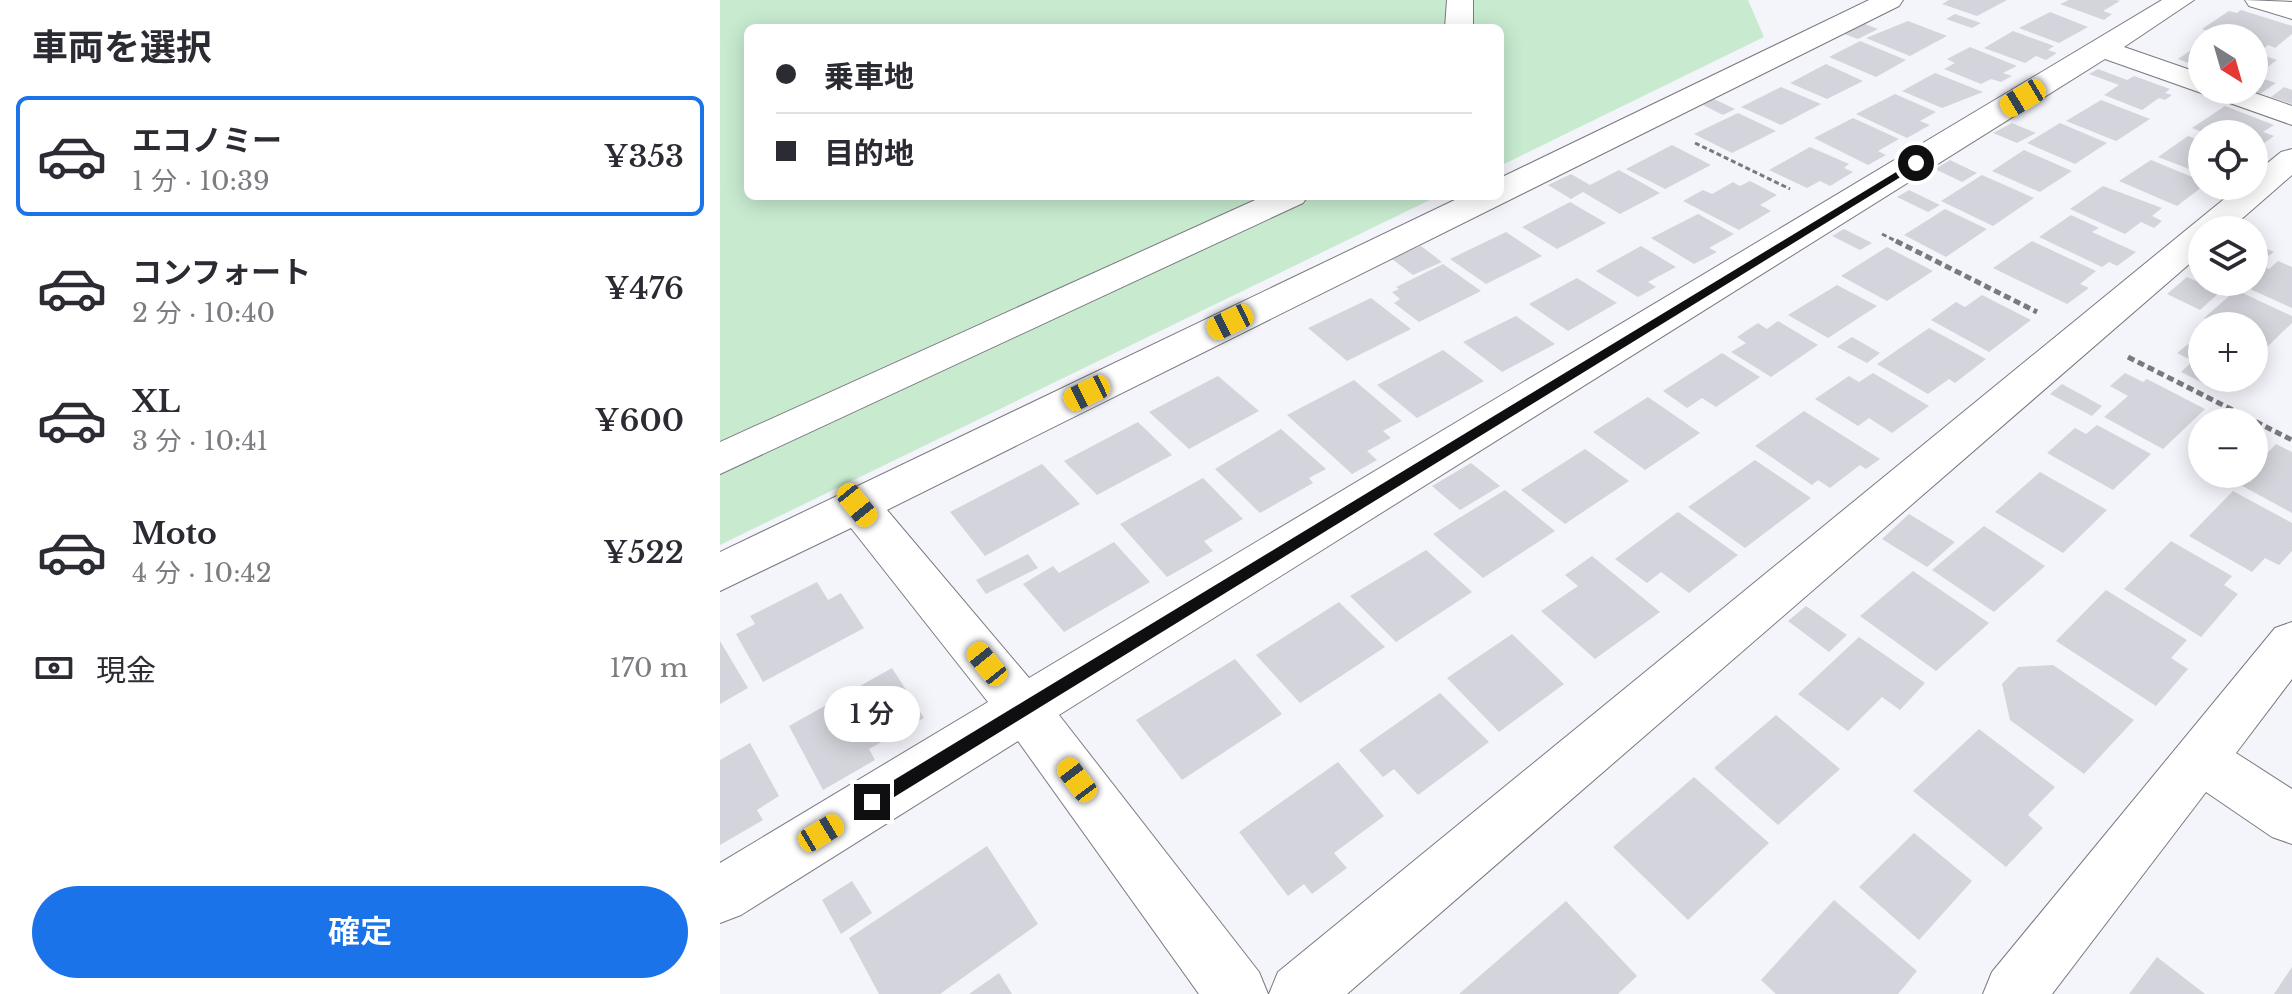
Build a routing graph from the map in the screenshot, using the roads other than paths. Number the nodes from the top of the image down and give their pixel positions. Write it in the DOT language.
graph roads {
  1 [pos="1460,0"];
  2 [pos="1890,0"];
  3 [pos="2181,0"];
  4 [pos="2258,0"];
  5 [pos="2292,11"];
  6 [pos="1459,24"];
  7 [pos="2102,49"];
  8 [pos="2188,79"];
  9 [pos="2258,104"];
  10 [pos="2292,116"];
  11 [pos="2292,159"];
  12 [pos="1504,189"];
  13 [pos="1282,200"];
  14 [pos="1481,200"];
  15 [pos="2225,216"];
  16 [pos="2188,247"];
  17 [pos="720,459"];
  18 [pos="857,505"];
  19 [pos="720,573"];
  20 [pos="2292,642"];
  21 [pos="1024,709"];
  22 [pos="2202,760"];
  23 [pos="2292,819"];
  24 [pos="720,895"];
  25 [pos="1237,994"];
  26 [pos="1300,994"];
  27 [pos="2014,994"];
  1 -- 6 [label="street"];
  2 -- 12 [label="street"];
  3 -- 7 [label="street"];
  4 -- 5 [label="street"];
  7 -- 8 [label="street"];
  7 -- 21 [label="street"];
  9 -- 10 [label="street"];
  11 -- 15 [label="street"];
  13 -- 17 [label="street"];
  14 -- 18 [label="street"];
  16 -- 26 [label="street"];
  18 -- 19 [label="street"];
  18 -- 21 [label="street"];
  20 -- 22 [label="street"];
  21 -- 24 [label="street"];
  21 -- 25 [label="street"];
  22 -- 23 [label="street"];
  22 -- 27 [label="street"];
}
